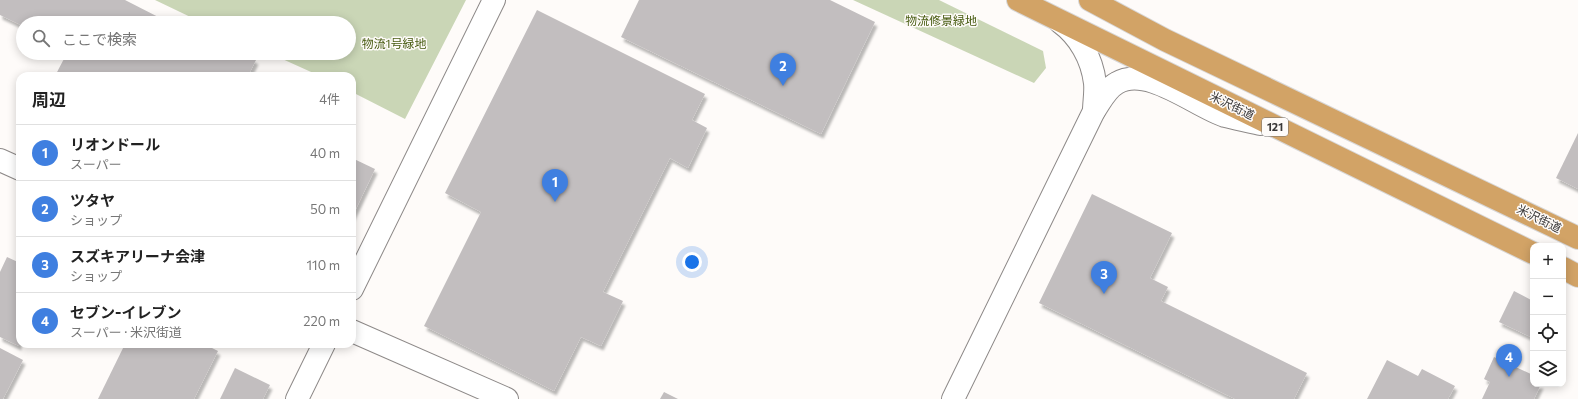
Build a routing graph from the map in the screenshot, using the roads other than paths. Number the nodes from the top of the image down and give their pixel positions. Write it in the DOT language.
graph roads {
  1 [pos="494,0"];
  2 [pos="1018,0"];
  3 [pos="1090,0"];
  4 [pos="1053,17"];
  5 [pos="1094,111"];
  6 [pos="1277,127"];
  7 [pos="0,160"];
  8 [pos="16,167"];
  9 [pos="1578,238"];
  10 [pos="1530,252"];
  11 [pos="1566,270"];
  12 [pos="1578,276"];
  13 [pos="356,280"];
  14 [pos="356,333"];
  15 [pos="322,348"];
  16 [pos="297,399"];
  17 [pos="507,399"];
  18 [pos="953,399"];
  1 -- 13 [label="street"];
  2 -- 4 [label="highway, 米沢街道 / 121"];
  3 -- 9 [label="highway, 米沢街道 / 121"];
  4 -- 5 [label="street"];
  4 -- 6 [label="highway, 米沢街道 / 121"];
  5 -- 6 [label="street"];
  5 -- 18 [label="street"];
  6 -- 10 [label="highway, 米沢街道 / 121"];
  7 -- 8 [label="street"];
  11 -- 12 [label="highway"];
  14 -- 17 [label="street"];
  15 -- 16 [label="street"];
}
